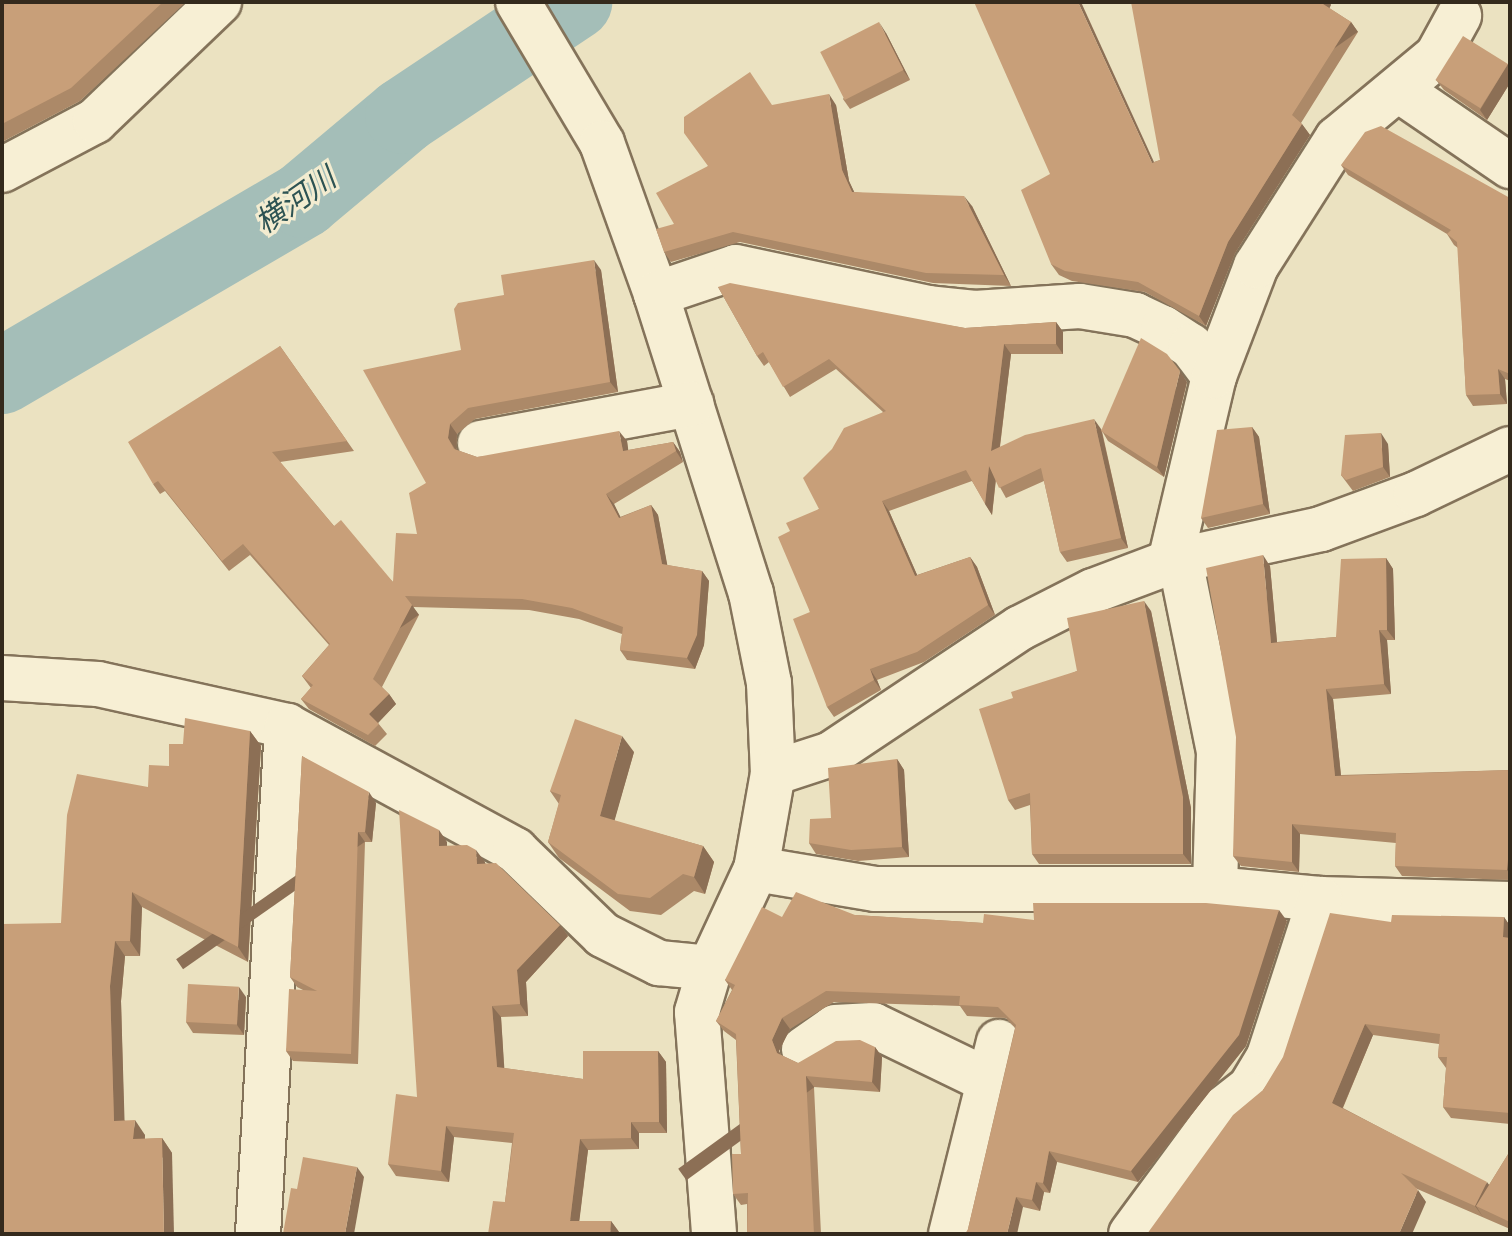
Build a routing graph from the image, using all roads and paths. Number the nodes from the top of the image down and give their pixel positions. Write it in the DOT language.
graph roads {
  1 [pos="219,2"];
  2 [pos="518,2"];
  3 [pos="1459,16"];
  4 [pos="1399,90"];
  5 [pos="1510,166"];
  6 [pos="2,170"];
  7 [pos="656,294"];
  8 [pos="1214,376"];
  9 [pos="691,404"];
  10 [pos="480,443"];
  11 [pos="1510,449"];
  12 [pos="1175,561"];
  13 [pos="2,678"];
  14 [pos="287,726"];
  15 [pos="773,773"];
  16 [pos="756,869"];
  17 [pos="1215,889"];
  18 [pos="1320,899"];
  19 [pos="1510,904"];
  20 [pos="710,968"];
  21 [pos="804,1049"];
  22 [pos="258,1234"];
  23 [pos="714,1234"];
  24 [pos="951,1234"];
  25 [pos="1131,1234"];
  1 -- 6 [label="street"];
  2 -- 7 [label="street"];
  3 -- 4 [label="street"];
  4 -- 5 [label="street"];
  4 -- 8 [label="street"];
  7 -- 8 [label="street"];
  7 -- 9 [label="street"];
  8 -- 12 [label="street"];
  9 -- 10 [label="street"];
  9 -- 15 [label="street"];
  11 -- 12 [label="street"];
  12 -- 15 [label="street"];
  12 -- 17 [label="street"];
  13 -- 14 [label="street"];
  14 -- 20 [label="street"];
  14 -- 22 [label="street"];
  15 -- 16 [label="street"];
  16 -- 17 [label="street"];
  16 -- 20 [label="street"];
  17 -- 18 [label="street"];
  18 -- 19 [label="street"];
  18 -- 25 [label="street"];
  20 -- 23 [label="street"];
  21 -- 24 [label="street"];
}
